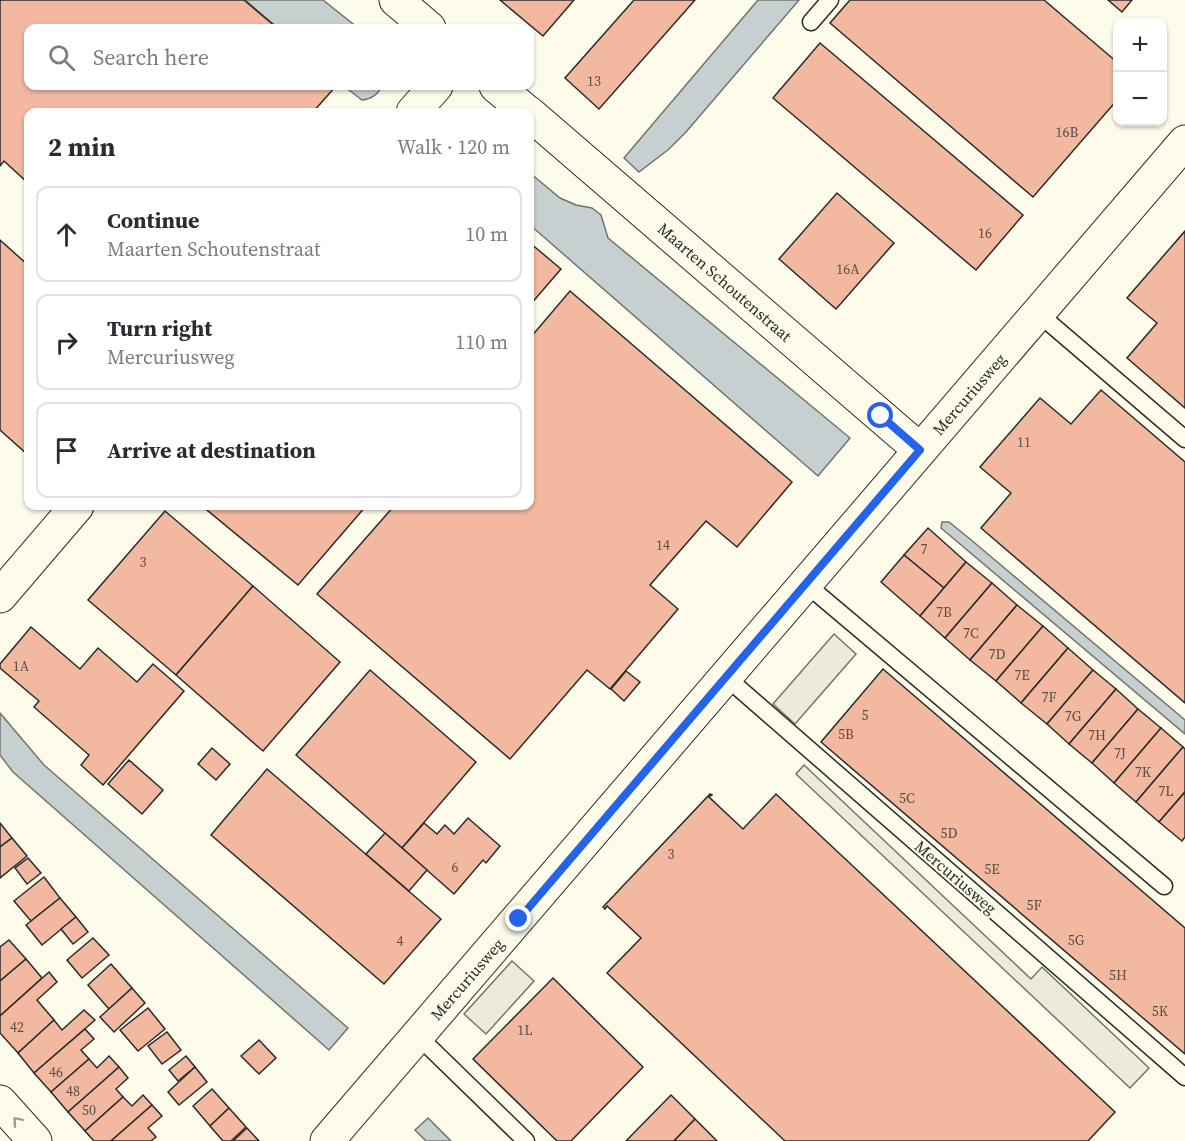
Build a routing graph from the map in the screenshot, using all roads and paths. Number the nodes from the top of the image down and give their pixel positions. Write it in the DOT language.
graph roads {
  1 [pos="396,0"];
  2 [pos="830,0"];
  3 [pos="811,22"];
  4 [pos="424,24"];
  5 [pos="432,90"];
  6 [pos="501,90"];
  7 [pos="417,108"];
  8 [pos="522,108"];
  9 [pos="534,118"];
  10 [pos="1185,142"];
  11 [pos="1039,314"];
  12 [pos="1185,439"];
  13 [pos="920,450"];
  14 [pos="74,510"];
  15 [pos="806,584"];
  16 [pos="0,596"];
  17 [pos="726,677"];
  18 [pos="1164,886"];
  19 [pos="418,1036"];
  20 [pos="1185,1077"];
  21 [pos="0,1102"];
  22 [pos="34,1141"];
  23 [pos="327,1141"];
  24 [pos="526,1141"];
  1 -- 4 [label="street"];
  2 -- 3 [label="lane"];
  5 -- 7 [label="street"];
  6 -- 8 [label="street, Maarten Schoutenstraat"];
  9 -- 13 [label="street, Maarten Schoutenstraat"];
  10 -- 11 [label="street, Mercuriusweg"];
  11 -- 12 [label="lane"];
  11 -- 13 [label="street, Mercuriusweg"];
  13 -- 15 [label="street, Mercuriusweg"];
  14 -- 16 [label="street"];
  15 -- 17 [label="street, Mercuriusweg"];
  15 -- 18 [label="lane"];
  17 -- 19 [label="street, Mercuriusweg"];
  17 -- 20 [label="lane, Mercuriusweg"];
  19 -- 23 [label="street, Mercuriusweg"];
  19 -- 24 [label="lane, Mercuriusweg"];
  22 -- 21 [label="street, one-way"];
}
